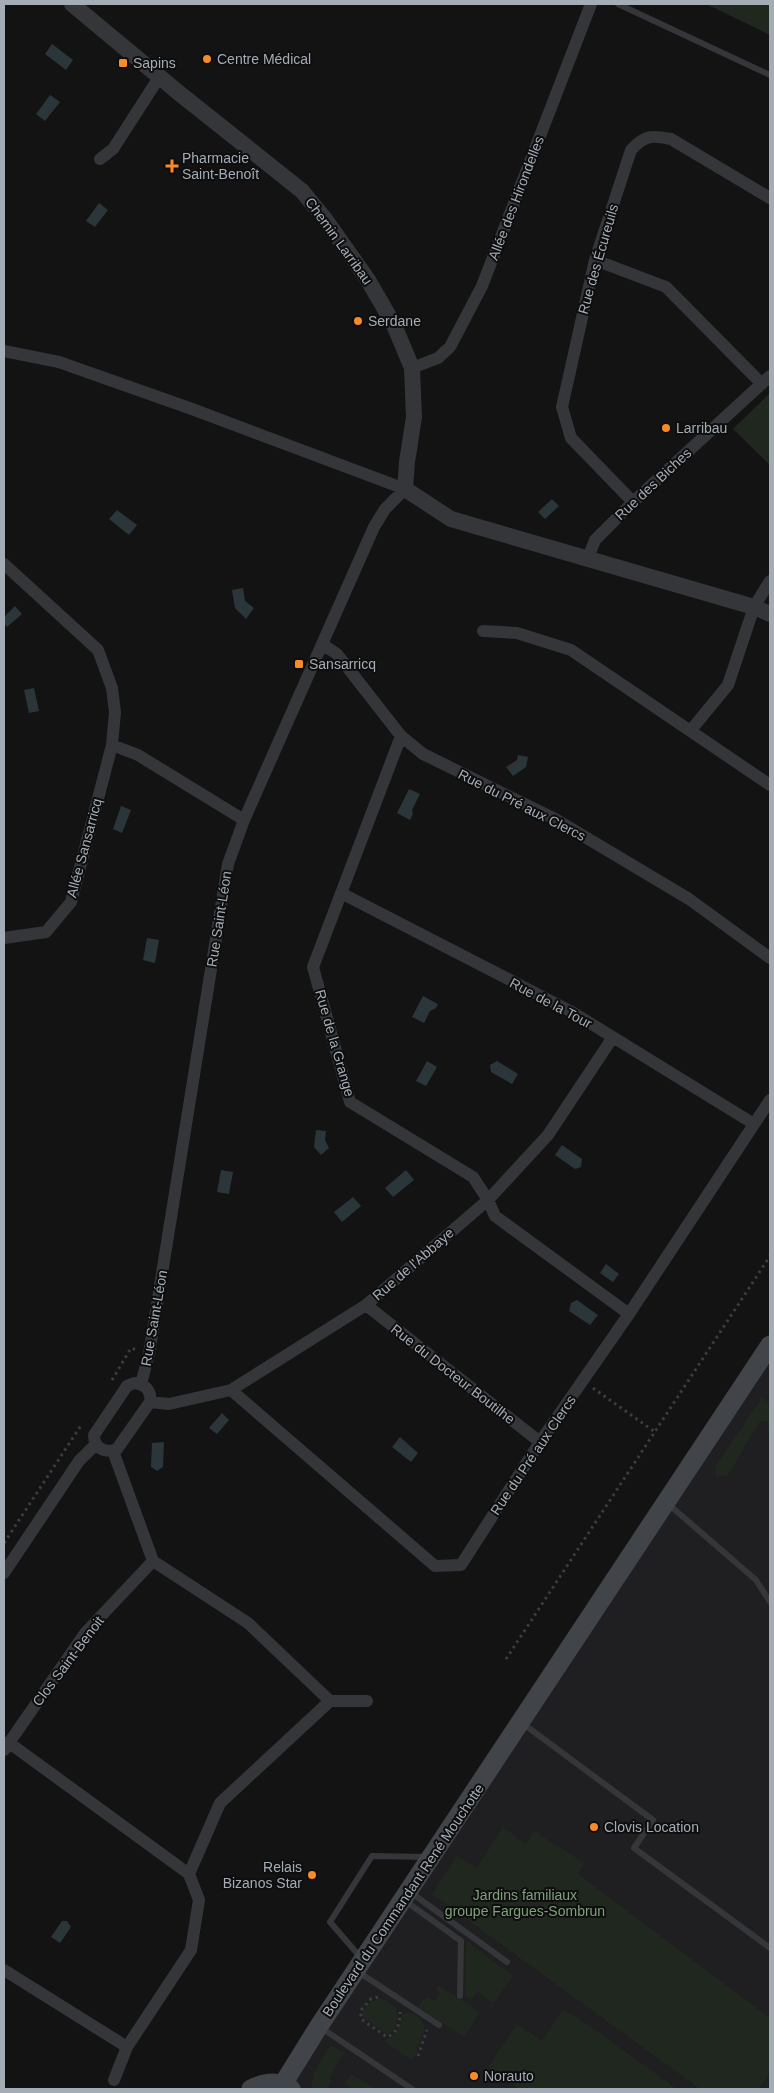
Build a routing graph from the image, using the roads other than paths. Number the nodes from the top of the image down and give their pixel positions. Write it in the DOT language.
graph roads {
  1 [pos="72,4"];
  2 [pos="591,4"];
  3 [pos="618,4"];
  4 [pos="770,75"];
  5 [pos="160,76"];
  6 [pos="100,160"];
  7 [pos="770,198"];
  8 [pos="595,260"];
  9 [pos="4,351"];
  10 [pos="412,368"];
  11 [pos="766,380"];
  12 [pos="405,489"];
  13 [pos="633,502"];
  14 [pos="588,558"];
  15 [pos="6,571"];
  16 [pos="770,581"];
  17 [pos="754,607"];
  18 [pos="770,614"];
  19 [pos="484,631"];
  20 [pos="322,644"];
  21 [pos="691,730"];
  22 [pos="401,736"];
  23 [pos="112,745"];
  24 [pos="770,785"];
  25 [pos="244,820"];
  26 [pos="341,894"];
  27 [pos="4,938"];
  28 [pos="770,958"];
  29 [pos="613,1038"];
  30 [pos="770,1100"];
  31 [pos="754,1124"];
  32 [pos="488,1200"];
  33 [pos="366,1305"];
  34 [pos="629,1314"];
  35 [pos="770,1345"];
  36 [pos="142,1384"];
  37 [pos="231,1390"];
  38 [pos="150,1402"];
  39 [pos="540,1442"];
  40 [pos="96,1444"];
  41 [pos="113,1451"];
  42 [pos="665,1501"];
  43 [pos="153,1561"];
  44 [pos="4,1573"];
  45 [pos="770,1602"];
  46 [pos="330,1701"];
  47 [pos="367,1701"];
  48 [pos="523,1720"];
  49 [pos="6,1746"];
  50 [pos="432,1857"];
  51 [pos="189,1874"];
  52 [pos="406,1895"];
  53 [pos="770,1948"];
  54 [pos="507,1962"];
  55 [pos="359,1965"];
  56 [pos="4,1970"];
  57 [pos="460,1996"];
  58 [pos="439,2025"];
  59 [pos="319,2026"];
  60 [pos="127,2047"];
  61 [pos="114,2080"];
  62 [pos="287,2087"];
  63 [pos="251,2089"];
  64 [pos="412,2089"];
  1 -- 5 [label="street, Chemin Larribau"];
  2 -- 10 [label="street, Allée des Hirondelles"];
  3 -- 4 [label="lane"];
  5 -- 6 [label="street"];
  5 -- 10 [label="street, Chemin Larribau"];
  7 -- 8 [label="street, Rue des Écureuils"];
  8 -- 11 [label="street"];
  8 -- 13 [label="street, Rue des Écureuils"];
  9 -- 12 [label="street"];
  10 -- 12 [label="street, Chemin Larribau"];
  11 -- 13 [label="street, Rue des Biches"];
  12 -- 14 [label="street"];
  12 -- 20 [label="street, Rue Saint-Léon"];
  13 -- 14 [label="street, Rue des Biches"];
  14 -- 17 [label="street"];
  15 -- 23 [label="street, Allée Sansarricq"];
  16 -- 17 [label="street"];
  17 -- 18 [label="street"];
  17 -- 21 [label="street"];
  19 -- 21 [label="street"];
  20 -- 22 [label="street, Rue du Pré aux Clercs"];
  20 -- 25 [label="street, Rue Saint-Léon"];
  21 -- 24 [label="street"];
  22 -- 26 [label="street, Rue de la Grange"];
  22 -- 28 [label="street, Rue du Pré aux Clercs"];
  23 -- 25 [label="street"];
  23 -- 27 [label="street, Allée Sansarricq"];
  25 -- 36 [label="street, Rue Saint-Léon"];
  26 -- 29 [label="street, Rue de la Tour"];
  26 -- 32 [label="street, Rue de la Grange"];
  29 -- 31 [label="street, Rue de la Tour"];
  29 -- 32 [label="street, Rue de l'Abbaye"];
  30 -- 31 [label="street, Rue du Pré aux Clercs"];
  31 -- 34 [label="street, Rue du Pré aux Clercs"];
  32 -- 33 [label="street, Rue de l'Abbaye"];
  32 -- 34 [label="street, Rue de la Grange"];
  33 -- 37 [label="street, Rue de l'Abbaye"];
  33 -- 39 [label="street, Rue du Docteur Boutilhe"];
  34 -- 39 [label="street, Rue du Pré aux Clercs"];
  35 -- 42 [label="main road, Boulevard du Commandant René Mouchotte"];
  36 -- 38 [label="street"];
  36 -- 40 [label="street"];
  37 -- 38 [label="street, Rue de l'Abbaye"];
  37 -- 39 [label="street, Rue du Pré aux Clercs"];
  38 -- 41 [label="street"];
  40 -- 41 [label="street"];
  40 -- 44 [label="street"];
  41 -- 43 [label="street"];
  42 -- 45 [label="lane"];
  42 -- 48 [label="main road, Boulevard du Commandant René Mouchotte"];
  43 -- 46 [label="street"];
  43 -- 49 [label="street, Clos Saint-Benoit"];
  46 -- 47 [label="street"];
  46 -- 51 [label="street"];
  48 -- 50 [label="main road, Boulevard du Commandant René Mouchotte"];
  48 -- 53 [label="lane"];
  49 -- 51 [label="street, Clos Saint-Benoit"];
  50 -- 52 [label="main road, Boulevard du Commandant René Mouchotte"];
  50 -- 55 [label="lane"];
  51 -- 60 [label="street"];
  52 -- 54 [label="lane"];
  52 -- 55 [label="main road, Boulevard du Commandant René Mouchotte"];
  52 -- 57 [label="lane"];
  55 -- 58 [label="lane"];
  55 -- 59 [label="main road, Boulevard du Commandant René Mouchotte"];
  56 -- 60 [label="street"];
  59 -- 62 [label="main road, Boulevard du Commandant René Mouchotte"];
  59 -- 64 [label="lane"];
  60 -- 61 [label="street"];
  62 -- 63 [label="main road"];
}
